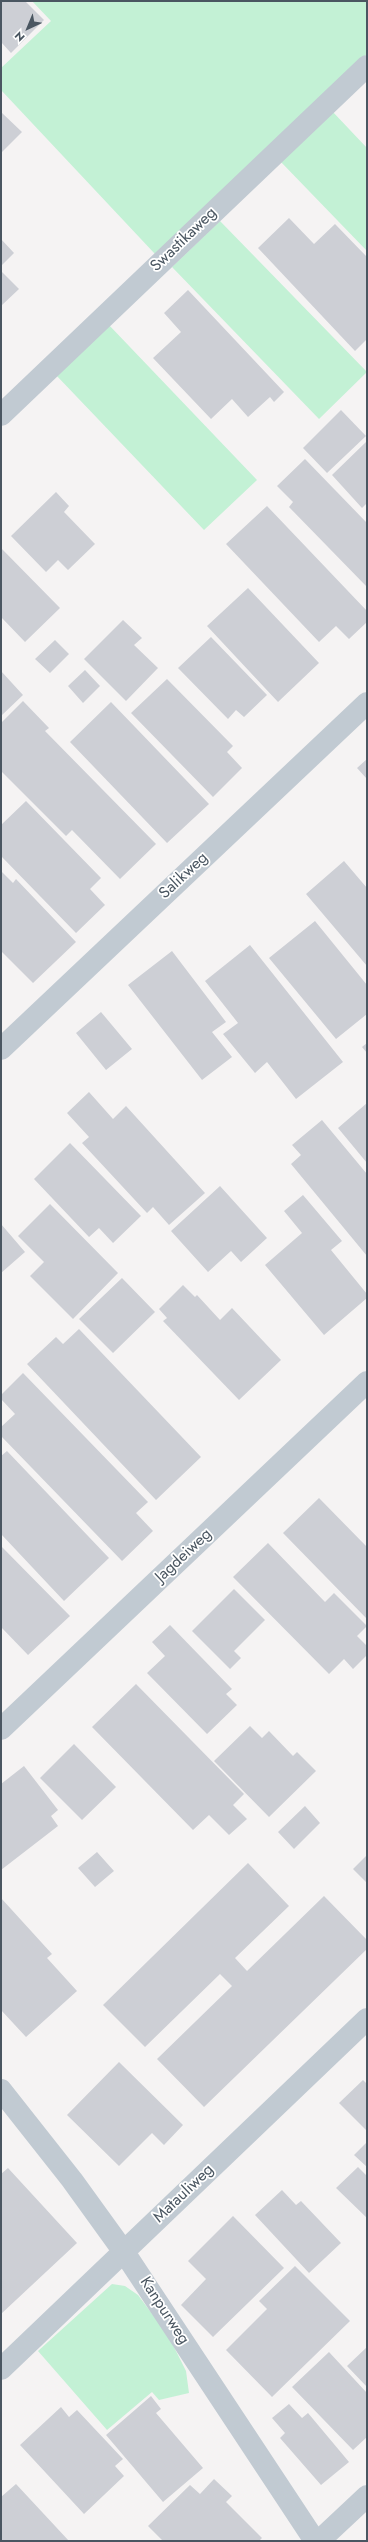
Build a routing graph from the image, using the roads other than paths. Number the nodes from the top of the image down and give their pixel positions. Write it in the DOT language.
graph roads {
  1 [pos="367,66"];
  2 [pos="1,415"];
  3 [pos="367,703"];
  4 [pos="1,1049"];
  5 [pos="367,1382"];
  6 [pos="1,1729"];
  7 [pos="367,2019"];
  8 [pos="1,2090"];
  9 [pos="124,2252"];
  10 [pos="1,2369"];
  11 [pos="367,2496"];
  12 [pos="315,2541"];
  13 [pos="319,2541"];
  1 -- 2 [label="street, Swastikaweg"];
  3 -- 4 [label="street, Salikweg"];
  5 -- 6 [label="street, Jagdeiweg"];
  7 -- 9 [label="street, Matauliweg"];
  8 -- 9 [label="street, Kanpurweg"];
  9 -- 10 [label="street, Matauliweg"];
  9 -- 12 [label="street, Kanpurweg"];
  11 -- 13 [label="street"];
}
